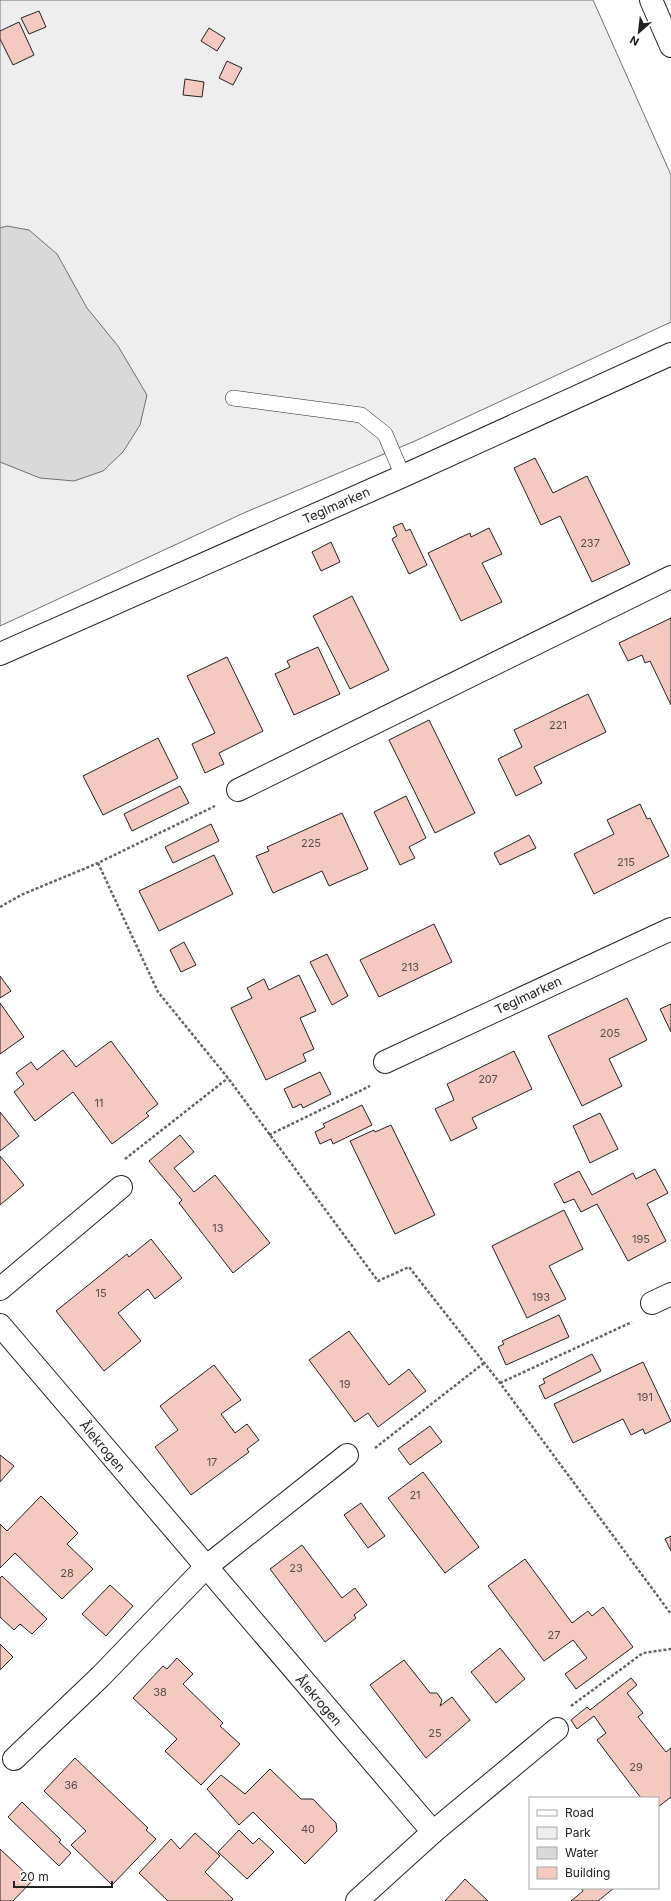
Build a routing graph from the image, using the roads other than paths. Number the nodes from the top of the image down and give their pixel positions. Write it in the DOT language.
graph roads {
  1 [pos="651,0"];
  2 [pos="671,46"];
  3 [pos="671,354"];
  4 [pos="233,398"];
  5 [pos="403,476"];
  6 [pos="671,577"];
  7 [pos="0,654"];
  8 [pos="238,790"];
  9 [pos="671,929"];
  10 [pos="385,1062"];
  11 [pos="121,1187"];
  12 [pos="0,1289"];
  13 [pos="0,1325"];
  14 [pos="347,1455"];
  15 [pos="206,1568"];
  16 [pos="557,1729"];
  17 [pos="14,1758"];
  18 [pos="433,1832"];
  19 [pos="357,1901"];
  1 -- 2 [label="street"];
  3 -- 5 [label="street, Teglmarken"];
  4 -- 5 [label="lane"];
  5 -- 7 [label="street, Teglmarken"];
  6 -- 8 [label="street"];
  9 -- 10 [label="street, Teglmarken"];
  11 -- 12 [label="street"];
  13 -- 15 [label="street, Ålekrogen"];
  14 -- 15 [label="street"];
  15 -- 17 [label="street"];
  15 -- 18 [label="street, Ålekrogen"];
  16 -- 18 [label="street"];
  18 -- 19 [label="street"];
}
